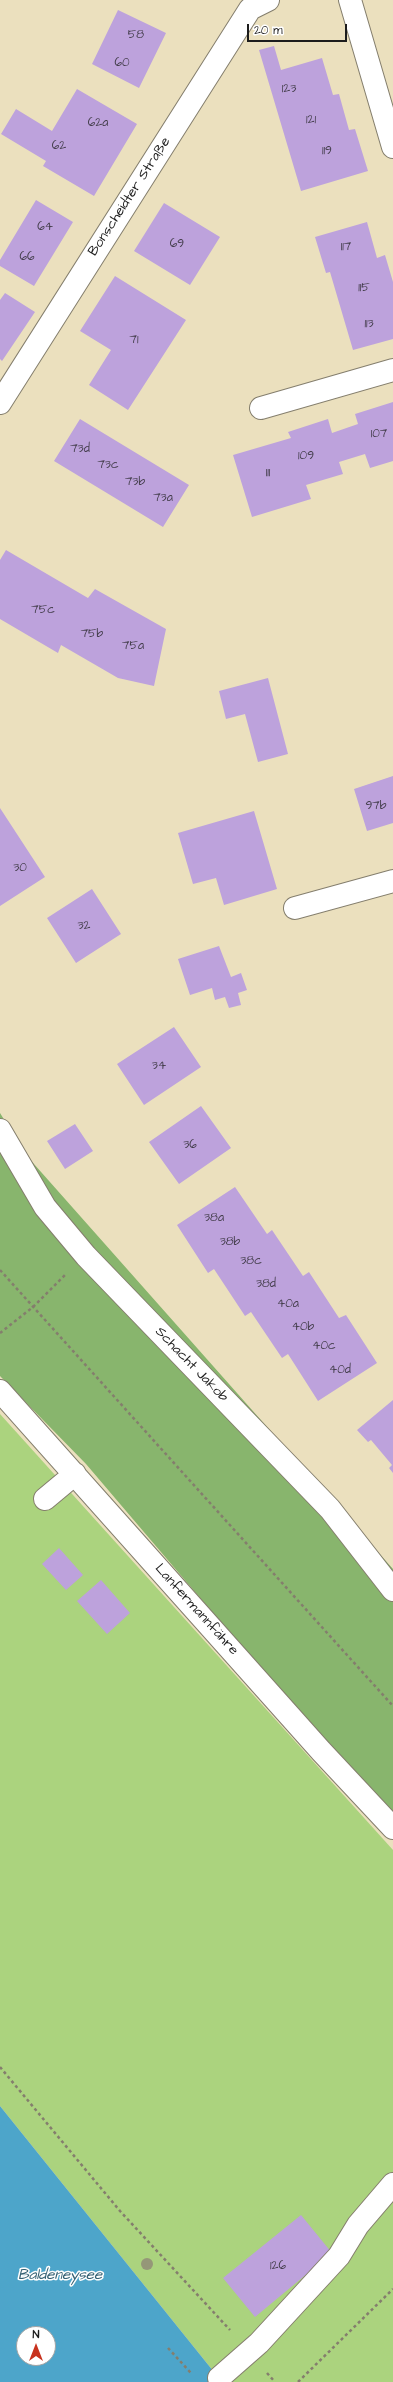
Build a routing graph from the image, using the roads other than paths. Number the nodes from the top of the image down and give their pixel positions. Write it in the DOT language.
graph roads {
  1 [pos="268,0"];
  2 [pos="350,0"];
  3 [pos="393,147"];
  4 [pos="393,370"];
  5 [pos="0,403"];
  6 [pos="262,408"];
  7 [pos="393,881"];
  8 [pos="295,908"];
  9 [pos="0,1130"];
  10 [pos="0,1391"];
  11 [pos="75,1474"];
  12 [pos="45,1499"];
  13 [pos="393,1590"];
  14 [pos="393,1828"];
  15 [pos="393,2184"];
  16 [pos="218,2378"];
  1 -- 5 [label="street, Bonscheidter Straße"];
  2 -- 3 [label="street"];
  4 -- 6 [label="street"];
  7 -- 8 [label="street"];
  9 -- 13 [label="street, Schacht Jakob"];
  10 -- 11 [label="street, Lanfermannfähre"];
  11 -- 12 [label="street"];
  11 -- 14 [label="street, Lanfermannfähre"];
  15 -- 16 [label="street"];
}
